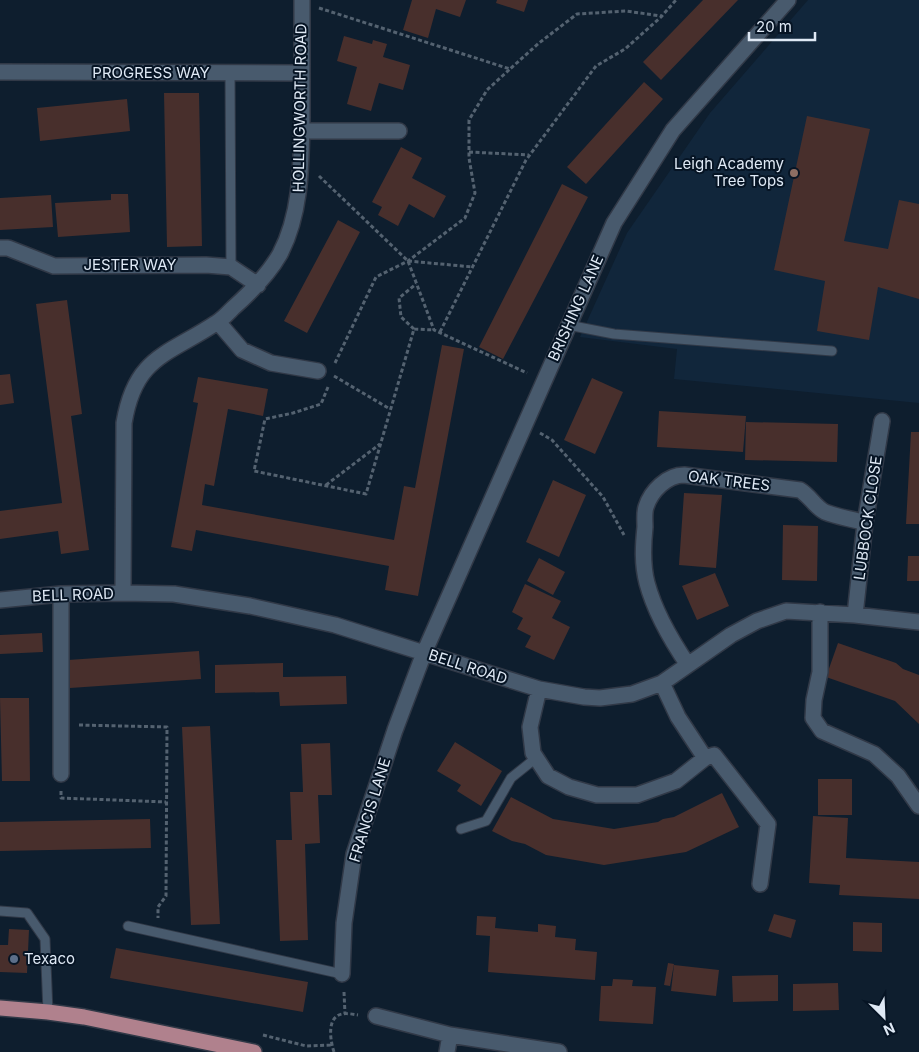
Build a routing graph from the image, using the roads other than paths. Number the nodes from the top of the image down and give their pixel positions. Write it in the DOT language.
graph roads {
  1 [pos="788,0"];
  2 [pos="302,1"];
  3 [pos="0,72"];
  4 [pos="230,73"];
  5 [pos="302,73"];
  6 [pos="302,131"];
  7 [pos="398,131"];
  8 [pos="0,248"];
  9 [pos="231,267"];
  10 [pos="258,285"];
  11 [pos="218,322"];
  12 [pos="568,325"];
  13 [pos="832,351"];
  14 [pos="324,372"];
  15 [pos="882,421"];
  16 [pos="865,523"];
  17 [pos="123,593"];
  18 [pos="61,594"];
  19 [pos="0,600"];
  20 [pos="820,612"];
  21 [pos="855,615"];
  22 [pos="919,622"];
  23 [pos="424,653"];
  24 [pos="688,665"];
  25 [pos="662,683"];
  26 [pos="539,689"];
  27 [pos="536,758"];
  28 [pos="705,758"];
  29 [pos="61,774"];
  30 [pos="919,806"];
  31 [pos="461,829"];
  32 [pos="760,884"];
  33 [pos="0,912"];
  34 [pos="128,926"];
  35 [pos="342,974"];
  36 [pos="0,1008"];
  37 [pos="48,1012"];
  38 [pos="376,1016"];
  39 [pos="450,1034"];
  40 [pos="254,1052"];
  41 [pos="447,1052"];
  42 [pos="559,1052"];
  1 -- 12 [label="street, BRISHING LANE"];
  2 -- 5 [label="street, HOLLINGWORTH ROAD"];
  3 -- 4 [label="street, PROGRESS WAY"];
  4 -- 5 [label="street, PROGRESS WAY"];
  4 -- 9 [label="lane"];
  5 -- 6 [label="street, HOLLINGWORTH ROAD"];
  6 -- 7 [label="street"];
  6 -- 10 [label="street, HOLLINGWORTH ROAD"];
  8 -- 9 [label="street, JESTER WAY"];
  9 -- 10 [label="street, JESTER WAY"];
  10 -- 11 [label="street, HOLLINGWORTH ROAD"];
  11 -- 14 [label="street"];
  11 -- 17 [label="street, HOLLINGWORTH ROAD"];
  12 -- 13 [label="lane"];
  12 -- 23 [label="street, BRISHING LANE"];
  15 -- 16 [label="street, LUBBOCK CLOSE"];
  16 -- 21 [label="street, LUBBOCK CLOSE"];
  16 -- 24 [label="street, OAK TREES"];
  17 -- 18 [label="street, BELL ROAD"];
  17 -- 23 [label="street, BELL ROAD"];
  18 -- 19 [label="street, BELL ROAD"];
  18 -- 29 [label="street"];
  20 -- 21 [label="street, BELL ROAD"];
  20 -- 24 [label="street, BELL ROAD"];
  20 -- 30 [label="street"];
  21 -- 22 [label="street, BELL ROAD"];
  23 -- 26 [label="street, BELL ROAD"];
  23 -- 35 [label="street, FRANCIS LANE"];
  24 -- 25 [label="street, BELL ROAD"];
  25 -- 26 [label="street, BELL ROAD"];
  25 -- 28 [label="street"];
  26 -- 27 [label="street"];
  27 -- 28 [label="street"];
  27 -- 31 [label="lane"];
  28 -- 32 [label="street"];
  33 -- 37 [label="lane"];
  34 -- 35 [label="lane"];
  36 -- 37 [label="main road"];
  37 -- 40 [label="main road"];
  38 -- 39 [label="street"];
  39 -- 41 [label="street"];
  39 -- 42 [label="street"];
}
